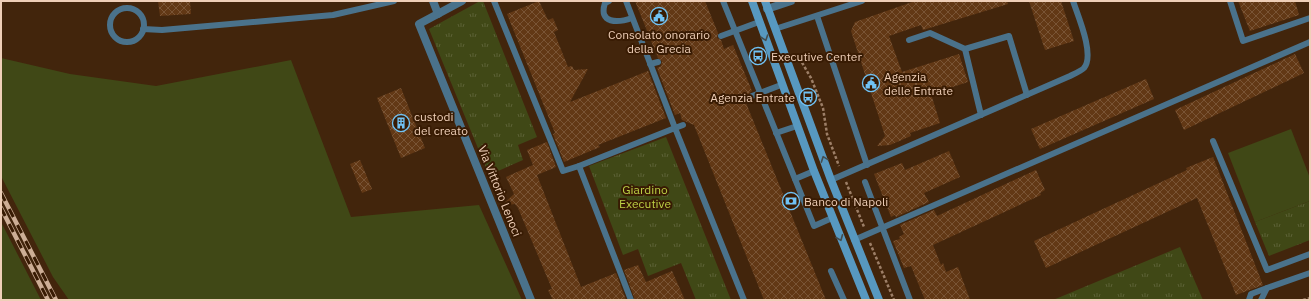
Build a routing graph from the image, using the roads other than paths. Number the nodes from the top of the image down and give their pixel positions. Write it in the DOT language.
graph roads {
  1 [pos="394,1"];
  2 [pos="433,1"];
  3 [pos="462,1"];
  4 [pos="494,1"];
  5 [pos="609,1"];
  6 [pos="626,1"];
  7 [pos="723,1"];
  8 [pos="752,1"];
  9 [pos="791,1"];
  10 [pos="862,1"];
  11 [pos="1073,1"];
  12 [pos="1230,1"];
  13 [pos="766,5"];
  14 [pos="438,14"];
  15 [pos="817,16"];
  16 [pos="632,18"];
  17 [pos="1310,18"];
  18 [pos="759,22"];
  19 [pos="143,29"];
  20 [pos="775,29"];
  21 [pos="735,31"];
  22 [pos="721,36"];
  23 [pos="909,40"];
  24 [pos="1310,42"];
  25 [pos="965,49"];
  26 [pos="658,62"];
  27 [pos="650,64"];
  28 [pos="781,85"];
  29 [pos="760,93"];
  30 [pos="1027,95"];
  31 [pos="752,96"];
  32 [pos="981,115"];
  33 [pos="683,125"];
  34 [pos="797,126"];
  35 [pos="675,128"];
  36 [pos="776,133"];
  37 [pos="1213,142"];
  38 [pos="867,165"];
  39 [pos="579,166"];
  40 [pos="814,171"];
  41 [pos="795,179"];
  42 [pos="831,180"];
  43 [pos="865,182"];
  44 [pos="832,218"];
  45 [pos="882,229"];
  46 [pos="854,240"];
  47 [pos="1310,254"];
  48 [pos="831,271"];
  49 [pos="1310,273"];
  50 [pos="1267,288"];
  51 [pos="531,300"];
  52 [pos="631,300"];
  53 [pos="744,300"];
  54 [pos="844,300"];
  55 [pos="866,300"];
  56 [pos="878,300"];
  57 [pos="910,300"];
  58 [pos="1249,300"];
  59 [pos="1261,300"];
  1 -- 19 [label="lane"];
  2 -- 14 [label="street"];
  3 -- 14 [label="street, Via Vittorio Lenoci"];
  4 -- 39 [label="lane"];
  5 -- 16 [label="lane"];
  6 -- 16 [label="lane"];
  7 -- 21 [label="lane"];
  8 -- 18 [label="main road"];
  9 -- 13 [label="street"];
  10 -- 15 [label="lane"];
  11 -- 30 [label="lane"];
  12 -- 17 [label="lane"];
  13 -- 20 [label="main road"];
  14 -- 51 [label="street, Via Vittorio Lenoci"];
  15 -- 20 [label="lane"];
  15 -- 38 [label="lane"];
  16 -- 27 [label="lane"];
  18 -- 21 [label="lane"];
  18 -- 28 [label="main road, one-way"];
  19 -- 19 [label="lane"];
  42 -- 20 [label="main road, one-way"];
  21 -- 22 [label="lane"];
  21 -- 29 [label="lane"];
  23 -- 25 [label="lane"];
  24 -- 45 [label="lane"];
  25 -- 30 [label="lane"];
  25 -- 32 [label="lane"];
  26 -- 27 [label="lane"];
  27 -- 35 [label="lane"];
  28 -- 29 [label="lane"];
  28 -- 34 [label="main road"];
  29 -- 31 [label="lane"];
  29 -- 36 [label="lane"];
  30 -- 32 [label="lane"];
  32 -- 38 [label="lane"];
  33 -- 35 [label="lane"];
  34 -- 36 [label="lane"];
  34 -- 40 [label="main road"];
  35 -- 39 [label="lane"];
  35 -- 53 [label="lane"];
  36 -- 41 [label="lane"];
  37 -- 47 [label="lane"];
  38 -- 42 [label="lane"];
  39 -- 52 [label="lane"];
  40 -- 41 [label="lane"];
  40 -- 44 [label="main road"];
  41 -- 44 [label="lane"];
  42 -- 46 [label="main road"];
  43 -- 45 [label="lane"];
  44 -- 55 [label="main road, one-way"];
  45 -- 46 [label="lane"];
  45 -- 57 [label="lane"];
  46 -- 56 [label="main road"];
  48 -- 54 [label="lane"];
  49 -- 50 [label="lane"];
  50 -- 58 [label="lane"];
  50 -- 59 [label="lane"];
}
